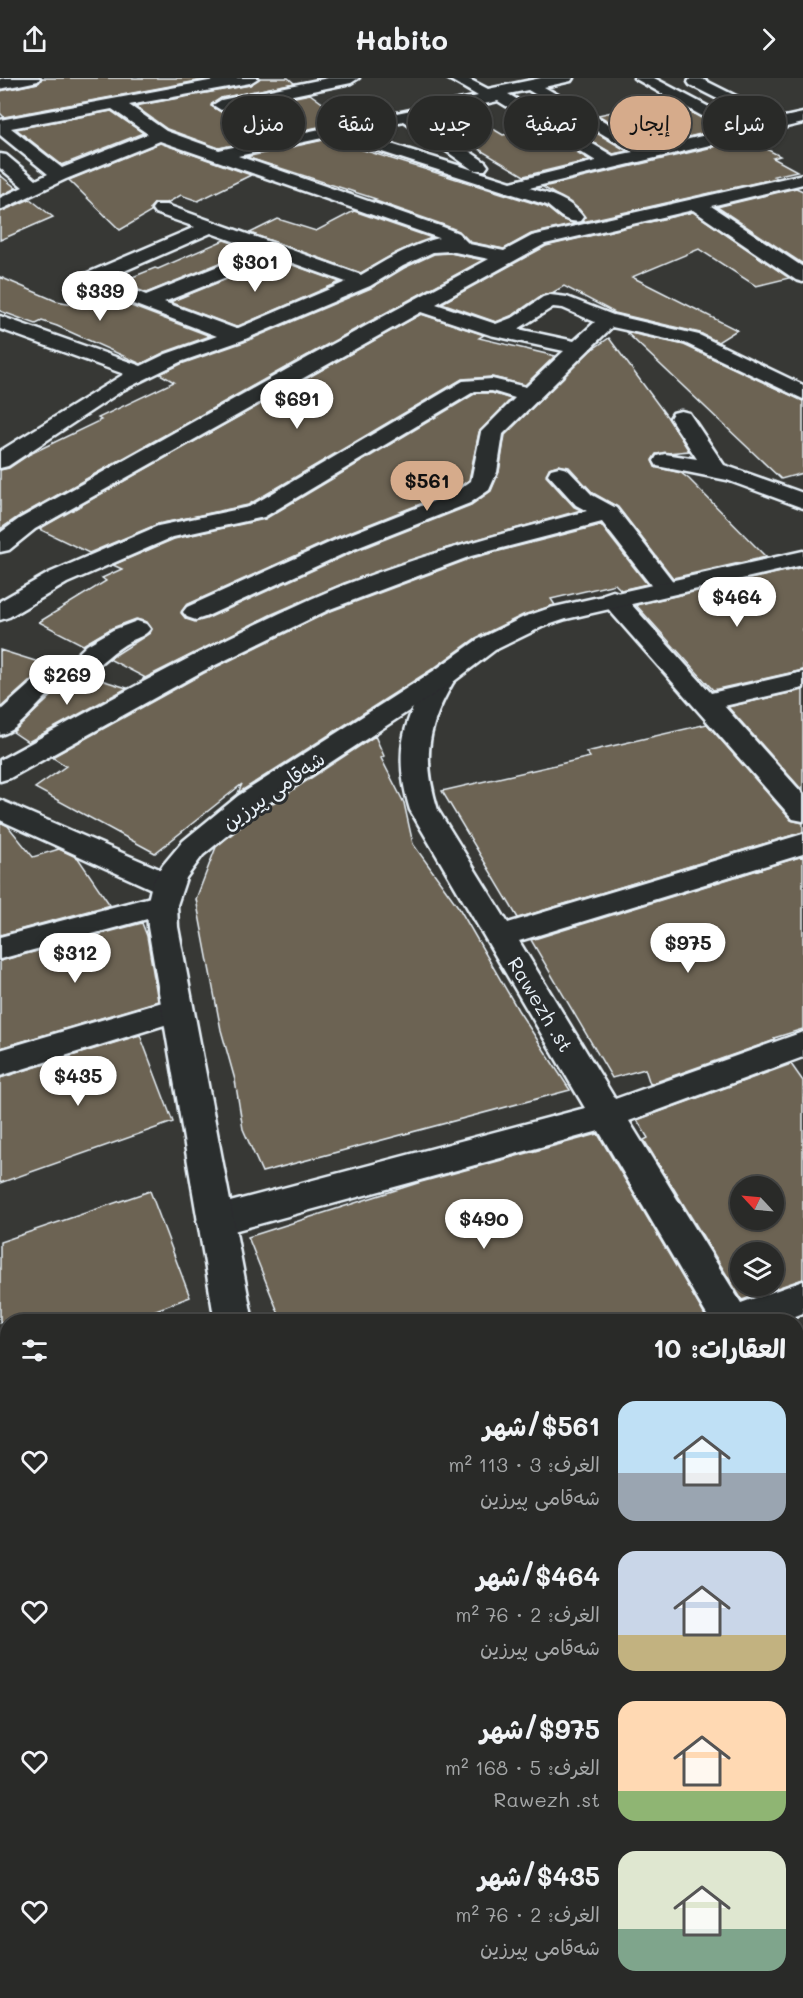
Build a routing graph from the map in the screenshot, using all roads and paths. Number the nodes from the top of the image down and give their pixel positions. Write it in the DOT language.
graph roads {
  1 [pos="33,78"];
  2 [pos="250,78"];
  3 [pos="351,78"];
  4 [pos="455,78"];
  5 [pos="565,78"];
  6 [pos="642,78"];
  7 [pos="689,78"];
  8 [pos="0,84"];
  9 [pos="530,85"];
  10 [pos="493,95"];
  11 [pos="724,96"];
  12 [pos="116,104"];
  13 [pos="201,109"];
  14 [pos="703,111"];
  15 [pos="166,116"];
  16 [pos="407,116"];
  17 [pos="396,118"];
  18 [pos="803,118"];
  19 [pos="143,120"];
  20 [pos="786,122"];
  21 [pos="0,126"];
  22 [pos="160,135"];
  23 [pos="317,135"];
  24 [pos="703,141"];
  25 [pos="395,150"];
  26 [pos="648,153"];
  27 [pos="219,155"];
  28 [pos="0,159"];
  29 [pos="610,162"];
  30 [pos="60,175"];
  31 [pos="494,181"];
  32 [pos="801,181"];
  33 [pos="512,187"];
  34 [pos="35,188"];
  35 [pos="697,204"];
  36 [pos="0,205"];
  37 [pos="161,209"];
  38 [pos="574,217"];
  39 [pos="211,227"];
  40 [pos="464,247"];
  41 [pos="276,250"];
  42 [pos="505,257"];
  43 [pos="803,276"];
  44 [pos="363,282"];
  45 [pos="147,302"];
  46 [pos="420,305"];
  47 [pos="608,320"];
  48 [pos="0,322"];
  49 [pos="497,331"];
  50 [pos="236,336"];
  51 [pos="578,348"];
  52 [pos="141,374"];
  53 [pos="803,393"];
  54 [pos="528,395"];
  55 [pos="681,418"];
  56 [pos="0,461"];
  57 [pos="665,461"];
  58 [pos="714,467"];
  59 [pos="559,474"];
  60 [pos="803,501"];
  61 [pos="608,513"];
  62 [pos="0,545"];
  63 [pos="803,558"];
  64 [pos="666,588"];
  65 [pos="613,599"];
  66 [pos="0,612"];
  67 [pos="196,612"];
  68 [pos="137,629"];
  69 [pos="444,676"];
  70 [pos="803,680"];
  71 [pos="706,702"];
  72 [pos="0,727"];
  73 [pos="0,772"];
  74 [pos="0,809"];
  75 [pos="803,812"];
  76 [pos="803,843"];
  77 [pos="165,895"];
  78 [pos="500,936"];
  79 [pos="0,948"];
  80 [pos="176,1010"];
  81 [pos="803,1044"];
  82 [pos="0,1063"];
  83 [pos="608,1114"];
  84 [pos="215,1221"];
  85 [pos="803,1298"];
  86 [pos="232,1314"];
  87 [pos="728,1314"];
  88 [pos="756,1314"];
  1 -- 8 [label="street"];
  2 -- 12 [label="street"];
  3 -- 13 [label="street"];
  4 -- 10 [label="street"];
  5 -- 9 [label="street"];
  6 -- 14 [label="street"];
  7 -- 11 [label="street"];
  9 -- 10 [label="street"];
  9 -- 26 [label="street"];
  10 -- 16 [label="street"];
  10 -- 29 [label="street"];
  12 -- 19 [label="street"];
  12 -- 21 [label="street"];
  15 -- 19 [label="street"];
  16 -- 17 [label="street"];
  16 -- 31 [label="street"];
  18 -- 20 [label="street"];
  19 -- 22 [label="street"];
  21 -- 30 [label="street"];
  22 -- 27 [label="street"];
  22 -- 30 [label="street"];
  23 -- 27 [label="street"];
  24 -- 26 [label="street"];
  25 -- 31 [label="street"];
  26 -- 29 [label="street"];
  27 -- 40 [label="street"];
  28 -- 34 [label="street"];
  29 -- 33 [label="street"];
  30 -- 34 [label="street"];
  31 -- 33 [label="street"];
  32 -- 35 [label="street"];
  33 -- 38 [label="street"];
  34 -- 36 [label="street"];
  35 -- 42 [label="street"];
  35 -- 43 [label="street"];
  37 -- 39 [label="street"];
  39 -- 41 [label="street"];
  39 -- 45 [label="street"];
  40 -- 42 [label="street"];
  40 -- 44 [label="street"];
  41 -- 44 [label="street"];
  41 -- 45 [label="street"];
  42 -- 46 [label="street"];
  44 -- 50 [label="street"];
  45 -- 50 [label="street"];
  46 -- 49 [label="street"];
  46 -- 62 [label="street"];
  47 -- 49 [label="street"];
  47 -- 51 [label="street"];
  47 -- 53 [label="street"];
  48 -- 52 [label="street"];
  49 -- 51 [label="street"];
  50 -- 52 [label="street"];
  51 -- 54 [label="street"];
  52 -- 56 [label="street"];
  54 -- 66 [label="street"];
  54 -- 67 [label="street"];
  55 -- 58 [label="street"];
  57 -- 58 [label="street"];
  58 -- 60 [label="street"];
  59 -- 61 [label="street"];
  61 -- 64 [label="street"];
  61 -- 73 [label="street"];
  63 -- 64 [label="street, شەقامی پیرزین"];
  64 -- 65 [label="street, شەقامی پیرزین"];
  65 -- 69 [label="street, شەقامی پیرزین"];
  65 -- 71 [label="street"];
  68 -- 72 [label="street"];
  69 -- 77 [label="street, شەقامی پیرزین"];
  69 -- 78 [label="street, Rawezh .st"];
  70 -- 71 [label="street"];
  71 -- 75 [label="street"];
  74 -- 77 [label="street"];
  76 -- 78 [label="street"];
  77 -- 79 [label="street"];
  77 -- 80 [label="street"];
  78 -- 83 [label="street, Rawezh .st"];
  80 -- 82 [label="street"];
  80 -- 84 [label="street"];
  81 -- 83 [label="street"];
  83 -- 84 [label="street"];
  83 -- 87 [label="street, Rawezh .st"];
  84 -- 86 [label="street"];
  85 -- 88 [label="street"];
}
